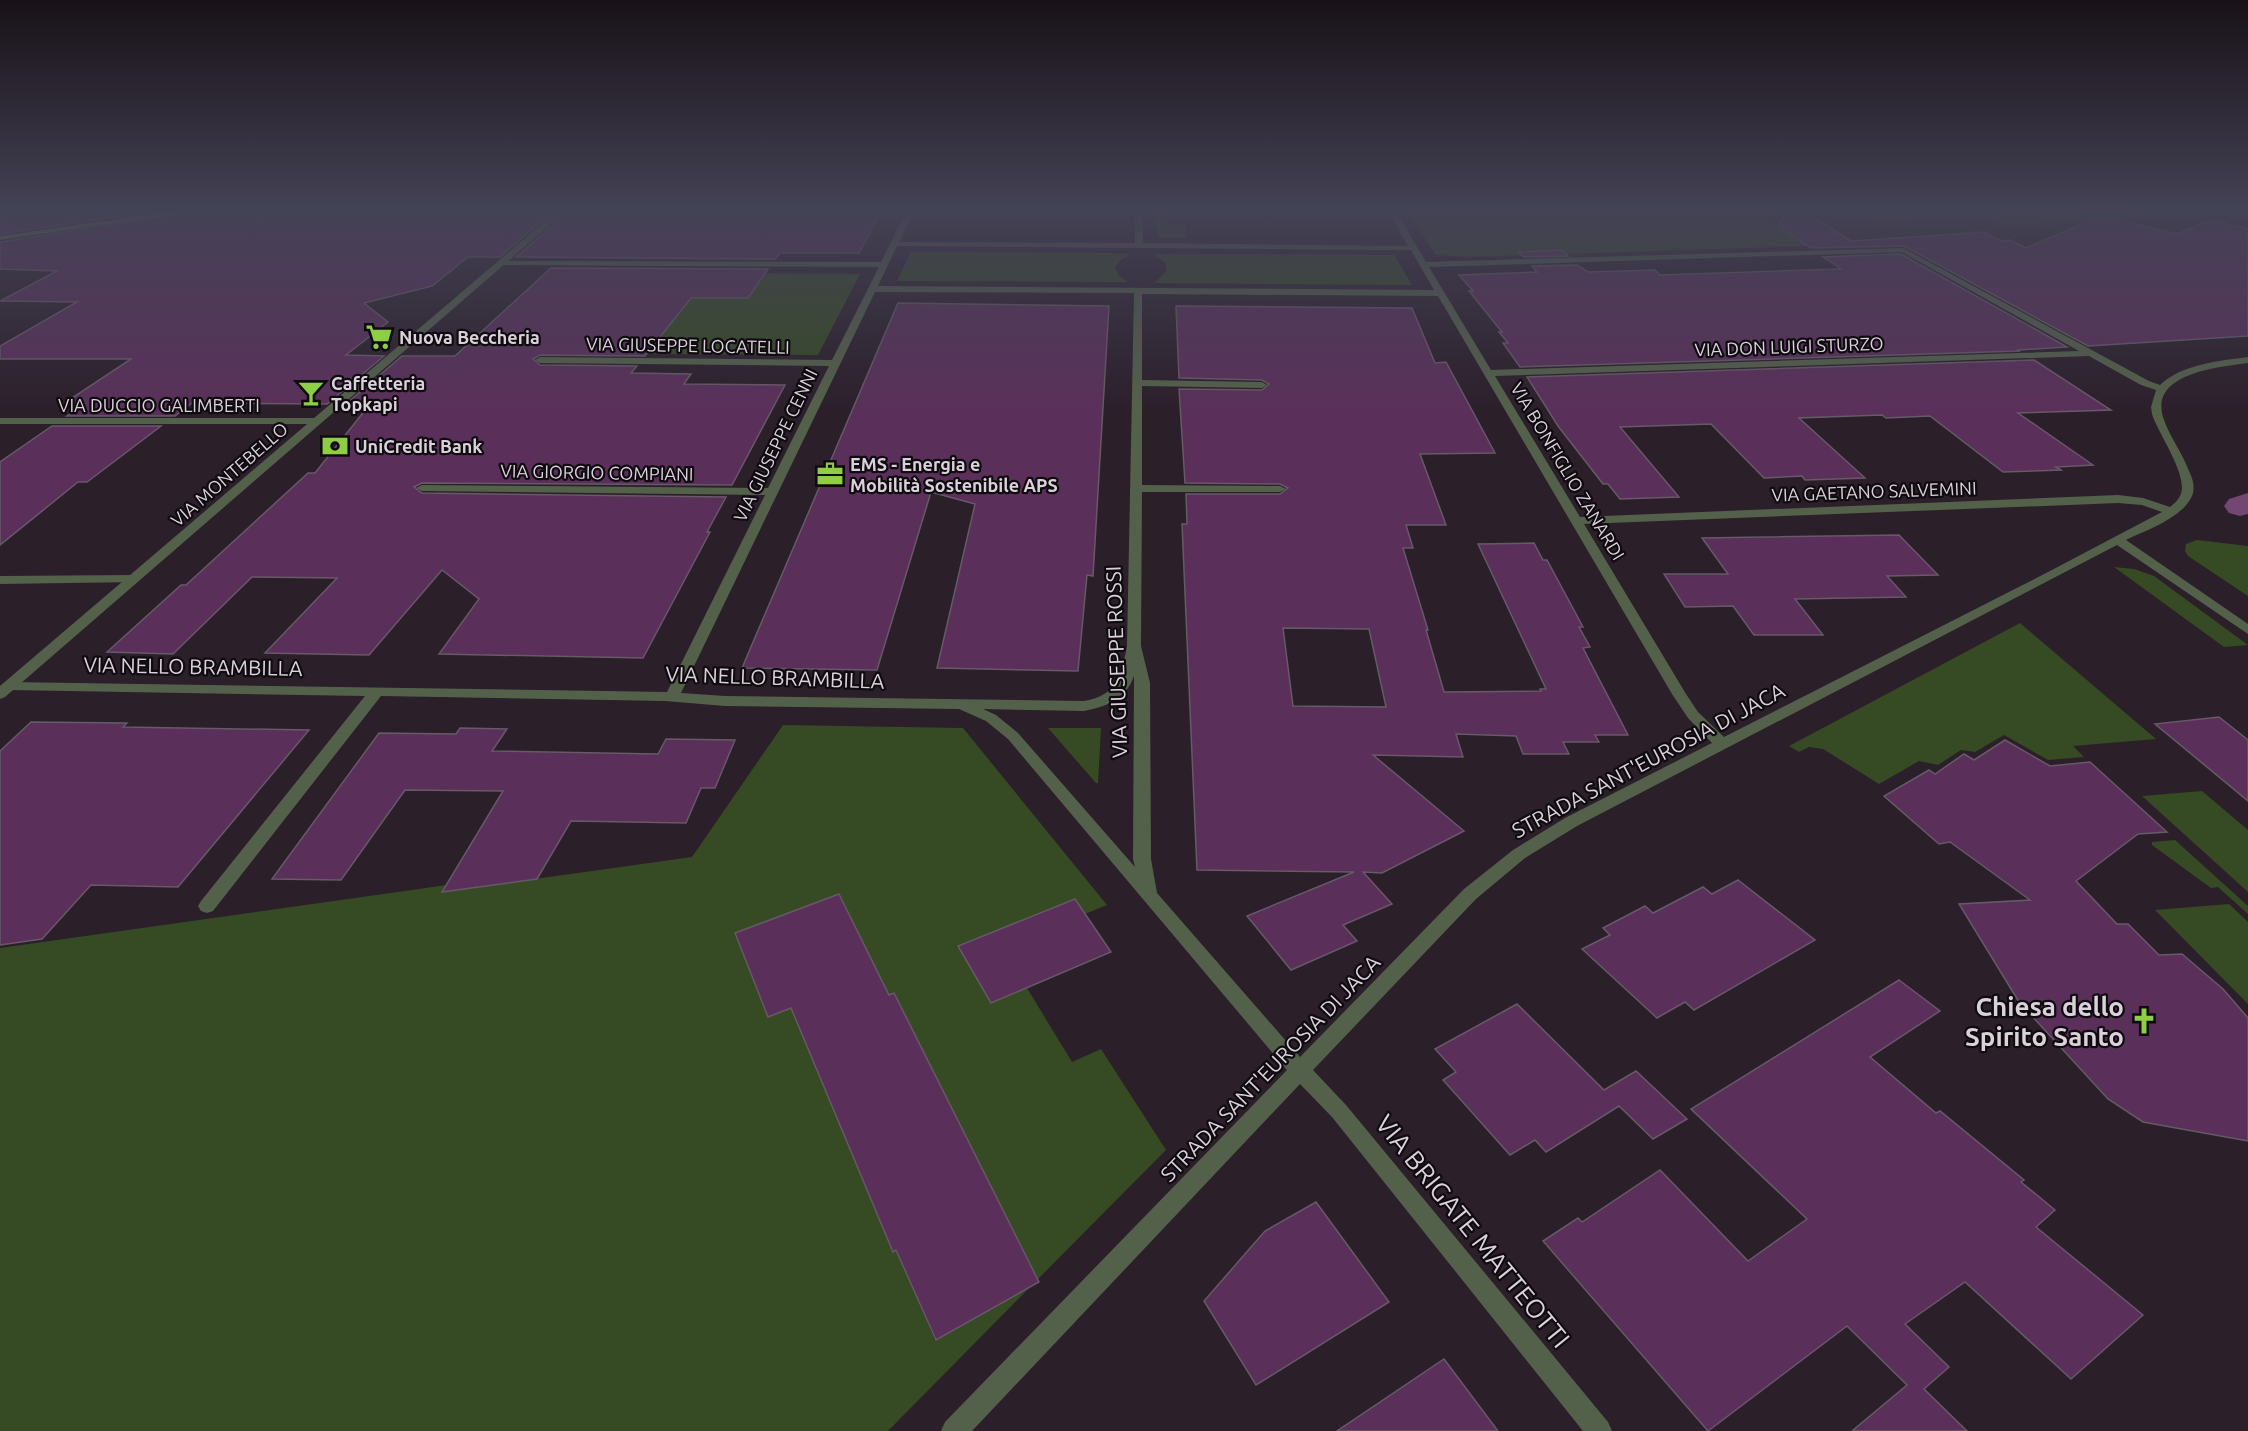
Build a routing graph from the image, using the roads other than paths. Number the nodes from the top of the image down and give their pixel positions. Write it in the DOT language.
graph roads {
  1 [pos="485,277"];
  2 [pos="878,277"];
  3 [pos="1431,277"];
  4 [pos="1952,277"];
  5 [pos="872,289"];
  6 [pos="1138,291"];
  7 [pos="1441,293"];
  8 [pos="2091,353"];
  9 [pos="540,360"];
  10 [pos="2248,360"];
  11 [pos="836,363"];
  12 [pos="1488,373"];
  13 [pos="1137,383"];
  14 [pos="1262,385"];
  15 [pos="2162,389"];
  16 [pos="0,421"];
  17 [pos="318,421"];
  18 [pos="422,488"];
  19 [pos="1135,488"];
  20 [pos="1280,489"];
  21 [pos="773,492"];
  22 [pos="2172,511"];
  23 [pos="1576,521"];
  24 [pos="2119,541"];
  25 [pos="134,579"];
  26 [pos="0,580"];
  27 [pos="2248,630"];
  28 [pos="1134,646"];
  29 [pos="4,690"];
  30 [pos="377,691"];
  31 [pos="672,696"];
  32 [pos="936,704"];
  33 [pos="1722,745"];
  34 [pos="1156,904"];
  35 [pos="207,906"];
  36 [pos="1299,1070"];
  37 [pos="954,1431"];
  38 [pos="1599,1431"];
  1 -- 17 [label="street, VIA MONTEBELLO"];
  2 -- 5 [label="street, VIA GIUSEPPE CENNI"];
  3 -- 7 [label="street, VIA BONFIGLIO ZANARDI"];
  4 -- 8 [label="street"];
  5 -- 6 [label="street"];
  5 -- 11 [label="street, VIA GIUSEPPE CENNI"];
  6 -- 7 [label="street"];
  6 -- 13 [label="street, VIA GIUSEPPE ROSSI"];
  7 -- 12 [label="street, VIA BONFIGLIO ZANARDI"];
  8 -- 12 [label="street, VIA DON LUIGI STURZO"];
  8 -- 15 [label="street"];
  9 -- 11 [label="street, VIA GIUSEPPE LOCATELLI"];
  10 -- 15 [label="street"];
  11 -- 21 [label="street, VIA GIUSEPPE CENNI"];
  12 -- 23 [label="street, VIA BONFIGLIO ZANARDI"];
  13 -- 14 [label="street"];
  13 -- 19 [label="street, VIA GIUSEPPE ROSSI"];
  15 -- 22 [label="street, STRADA SANT'EUROSIA DI JACA"];
  16 -- 17 [label="street, VIA DUCCIO GALIMBERTI"];
  17 -- 25 [label="street, VIA MONTEBELLO"];
  18 -- 21 [label="street, VIA GIORGIO COMPIANI"];
  19 -- 20 [label="street"];
  19 -- 28 [label="street, VIA GIUSEPPE ROSSI"];
  21 -- 31 [label="street, VIA GIUSEPPE CENNI"];
  22 -- 23 [label="street, VIA GAETANO SALVEMINI"];
  22 -- 24 [label="street, STRADA SANT'EUROSIA DI JACA"];
  23 -- 33 [label="street, VIA BONFIGLIO ZANARDI"];
  24 -- 27 [label="street"];
  24 -- 33 [label="street, STRADA SANT'EUROSIA DI JACA"];
  25 -- 26 [label="street"];
  25 -- 29 [label="street, VIA MONTEBELLO"];
  28 -- 32 [label="street, VIA NELLO BRAMBILLA"];
  28 -- 34 [label="street, VIA GIUSEPPE ROSSI"];
  29 -- 30 [label="street, VIA NELLO BRAMBILLA"];
  30 -- 31 [label="street, VIA NELLO BRAMBILLA"];
  30 -- 35 [label="street"];
  31 -- 32 [label="street, VIA NELLO BRAMBILLA"];
  32 -- 34 [label="street, VIA GIUSEPPE ROSSI"];
  33 -- 36 [label="street, STRADA SANT'EUROSIA DI JACA"];
  34 -- 36 [label="street, VIA GIUSEPPE ROSSI"];
  36 -- 37 [label="street, STRADA SANT'EUROSIA DI JACA"];
  36 -- 38 [label="street, VIA BRIGATE MATTEOTTI"];
}
